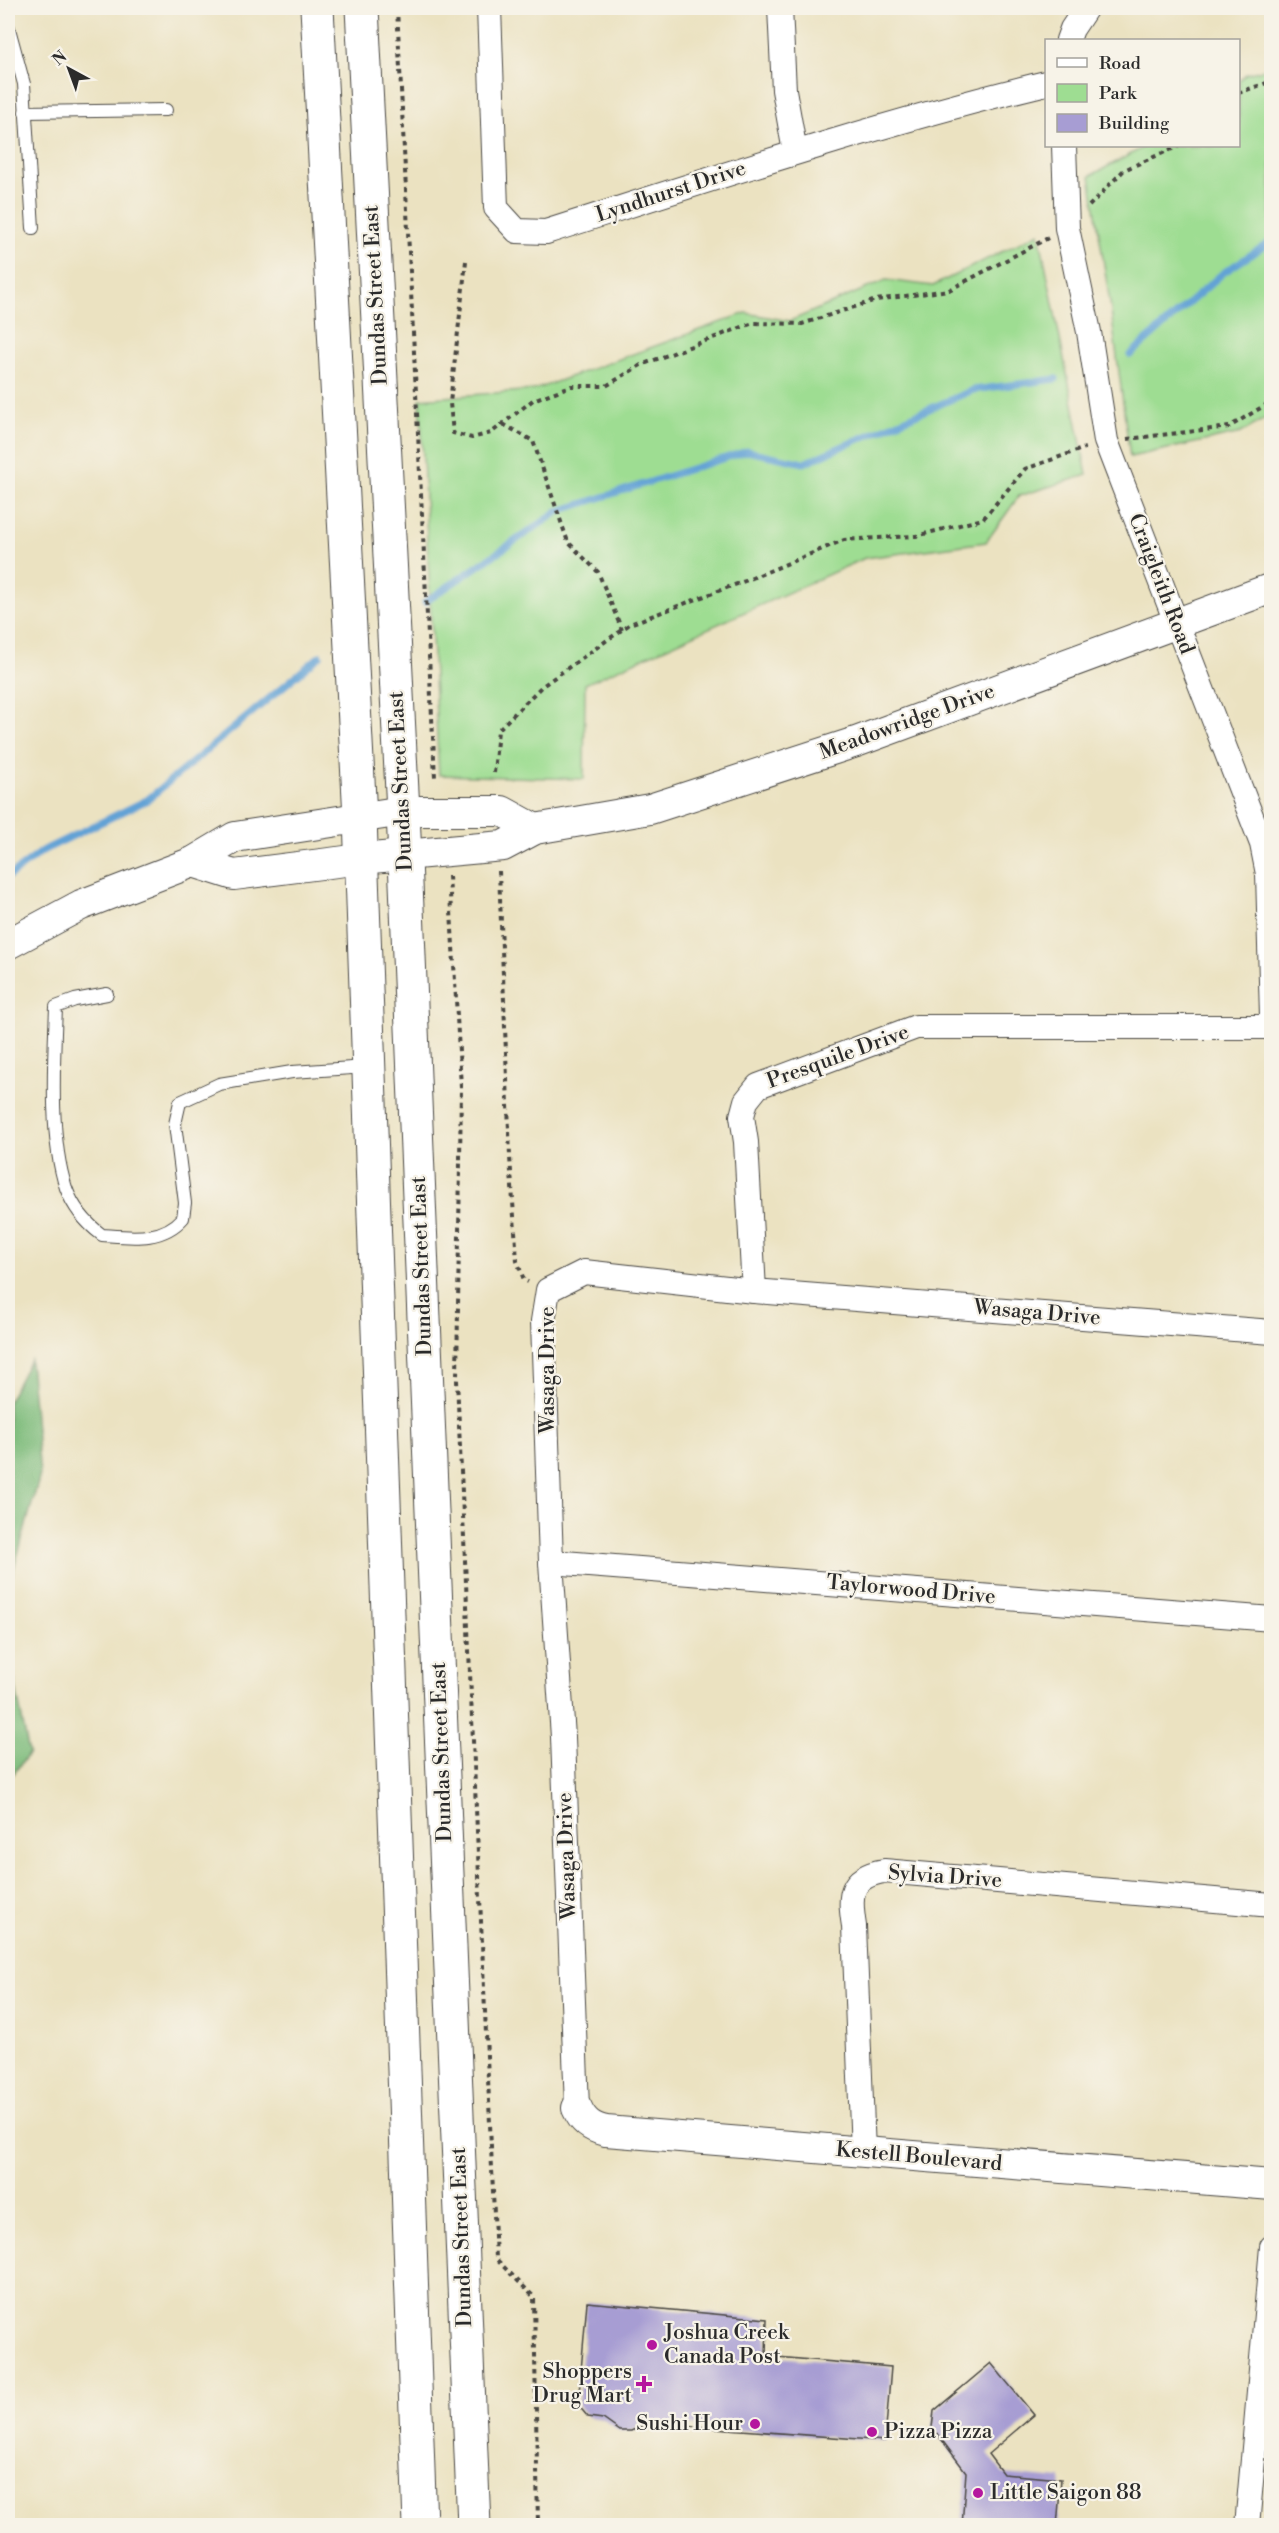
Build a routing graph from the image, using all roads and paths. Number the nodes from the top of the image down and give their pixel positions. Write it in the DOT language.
graph roads {
  1 [pos="317,8"];
  2 [pos="362,8"];
  3 [pos="397,8"];
  4 [pos="489,8"];
  5 [pos="780,8"];
  6 [pos="1086,8"];
  7 [pos="8,25"];
  8 [pos="1068,39"];
  9 [pos="1272,81"];
  10 [pos="1045,83"];
  11 [pos="1240,93"];
  12 [pos="166,110"];
  13 [pos="25,112"];
  14 [pos="1064,147"];
  15 [pos="1177,147"];
  16 [pos="795,152"];
  17 [pos="33,228"];
  18 [pos="1067,228"];
  19 [pos="466,261"];
  20 [pos="1272,401"];
  21 [pos="502,424"];
  22 [pos="1106,441"];
  23 [pos="1272,588"];
  24 [pos="1176,623"];
  25 [pos="622,630"];
  26 [pos="494,773"];
  27 [pos="435,778"];
  28 [pos="403,812"];
  29 [pos="360,817"];
  30 [pos="535,829"];
  31 [pos="405,855"];
  32 [pos="361,859"];
  33 [pos="193,862"];
  34 [pos="499,864"];
  35 [pos="448,874"];
  36 [pos="8,944"];
  37 [pos="107,994"];
  38 [pos="1272,1017"];
  39 [pos="1272,1027"];
  40 [pos="368,1067"];
  41 [pos="548,1290"];
  42 [pos="754,1291"];
  43 [pos="1272,1332"];
  44 [pos="550,1562"];
  45 [pos="1272,1618"];
  46 [pos="1272,1905"];
  47 [pos="577,2108"];
  48 [pos="863,2152"];
  49 [pos="1272,2185"];
  50 [pos="1272,2247"];
  51 [pos="420,2526"];
  52 [pos="474,2526"];
  53 [pos="538,2526"];
  54 [pos="1247,2526"];
  1 -- 29 [label="main road, Dundas Street East"];
  2 -- 28 [label="main road, Dundas Street East"];
  3 -- 27 [label="path"];
  4 -- 16 [label="street, Lyndhurst Drive"];
  5 -- 16 [label="street"];
  6 -- 8 [label="street"];
  7 -- 13 [label="lane"];
  9 -- 11 [label="path"];
  10 -- 16 [label="street, Lyndhurst Drive"];
  12 -- 13 [label="lane"];
  13 -- 17 [label="lane"];
  14 -- 18 [label="street, Craigleith Road"];
  15 -- 18 [label="path"];
  18 -- 21 [label="path"];
  18 -- 22 [label="street, Craigleith Road"];
  19 -- 21 [label="path"];
  20 -- 22 [label="path"];
  21 -- 25 [label="path"];
  22 -- 24 [label="street, Craigleith Road"];
  22 -- 25 [label="path"];
  23 -- 24 [label="street, Meadowridge Drive"];
  24 -- 30 [label="street, Meadowridge Drive"];
  24 -- 38 [label="street, Craigleith Road"];
  25 -- 26 [label="path"];
  28 -- 29 [label="street"];
  28 -- 30 [label="street"];
  28 -- 31 [label="main road, Dundas Street East"];
  29 -- 32 [label="main road, Dundas Street East"];
  29 -- 33 [label="street"];
  30 -- 31 [label="street, Meadowridge Drive"];
  31 -- 32 [label="street, Meadowridge Drive"];
  31 -- 52 [label="main road, Dundas Street East"];
  32 -- 33 [label="street, Meadowridge Drive"];
  32 -- 40 [label="main road, Dundas Street East"];
  33 -- 36 [label="street"];
  34 -- 41 [label="path"];
  35 -- 53 [label="path"];
  37 -- 40 [label="lane"];
  39 -- 42 [label="street, Presquile Drive"];
  40 -- 51 [label="main road, Dundas Street East"];
  41 -- 42 [label="street, Wasaga Drive"];
  41 -- 44 [label="street, Wasaga Drive"];
  42 -- 43 [label="street, Wasaga Drive"];
  44 -- 45 [label="street, Taylorwood Drive"];
  44 -- 47 [label="street, Wasaga Drive"];
  46 -- 48 [label="street, Sylvia Drive"];
  47 -- 48 [label="street, Kestell Boulevard"];
  48 -- 49 [label="street, Kestell Boulevard"];
  50 -- 54 [label="street"];
}
